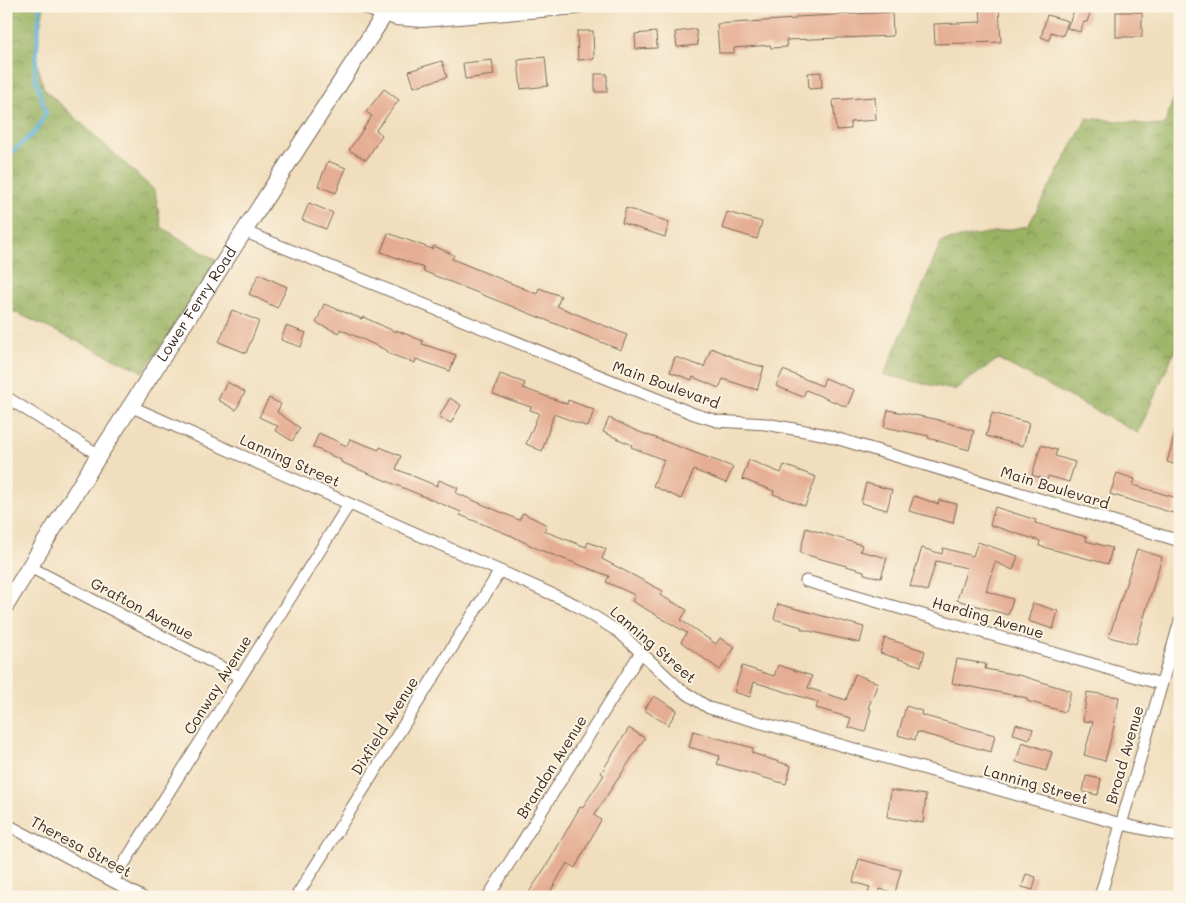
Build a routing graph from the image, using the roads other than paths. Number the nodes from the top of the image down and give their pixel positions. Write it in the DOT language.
graph roads {
  1 [pos="366,6"];
  2 [pos="577,6"];
  3 [pos="388,10"];
  4 [pos="243,231"];
  5 [pos="6,397"];
  6 [pos="130,406"];
  7 [pos="99,455"];
  8 [pos="349,504"];
  9 [pos="1180,541"];
  10 [pos="30,567"];
  11 [pos="500,571"];
  12 [pos="806,581"];
  13 [pos="6,605"];
  14 [pos="1180,622"];
  15 [pos="641,652"];
  16 [pos="240,677"];
  17 [pos="1161,684"];
  18 [pos="6,824"];
  19 [pos="1121,824"];
  20 [pos="1180,838"];
  21 [pos="113,881"];
  22 [pos="142,897"];
  23 [pos="296,897"];
  24 [pos="488,897"];
  25 [pos="1100,897"];
  1 -- 3 [label="street"];
  2 -- 3 [label="street"];
  3 -- 4 [label="street, Lower Ferry Road"];
  4 -- 6 [label="street, Lower Ferry Road"];
  4 -- 9 [label="street, Main Boulevard"];
  5 -- 7 [label="street"];
  6 -- 7 [label="street, Lower Ferry Road"];
  6 -- 8 [label="street, Lanning Street"];
  7 -- 10 [label="street, Lower Ferry Road"];
  8 -- 11 [label="street, Lanning Street"];
  8 -- 16 [label="street, Conway Avenue"];
  10 -- 13 [label="street, Lower Ferry Road"];
  10 -- 16 [label="street, Grafton Avenue"];
  11 -- 15 [label="street, Lanning Street"];
  11 -- 23 [label="street, Dixfield Avenue"];
  12 -- 17 [label="street, Harding Avenue"];
  14 -- 17 [label="street, Broad Avenue"];
  15 -- 19 [label="street, Lanning Street"];
  15 -- 24 [label="street, Brandon Avenue"];
  16 -- 21 [label="street, Conway Avenue"];
  17 -- 19 [label="street, Broad Avenue"];
  18 -- 21 [label="street, Theresa Street"];
  19 -- 20 [label="street, Lanning Street"];
  19 -- 25 [label="street, Broad Avenue"];
  21 -- 22 [label="street, Theresa Street"];
}
